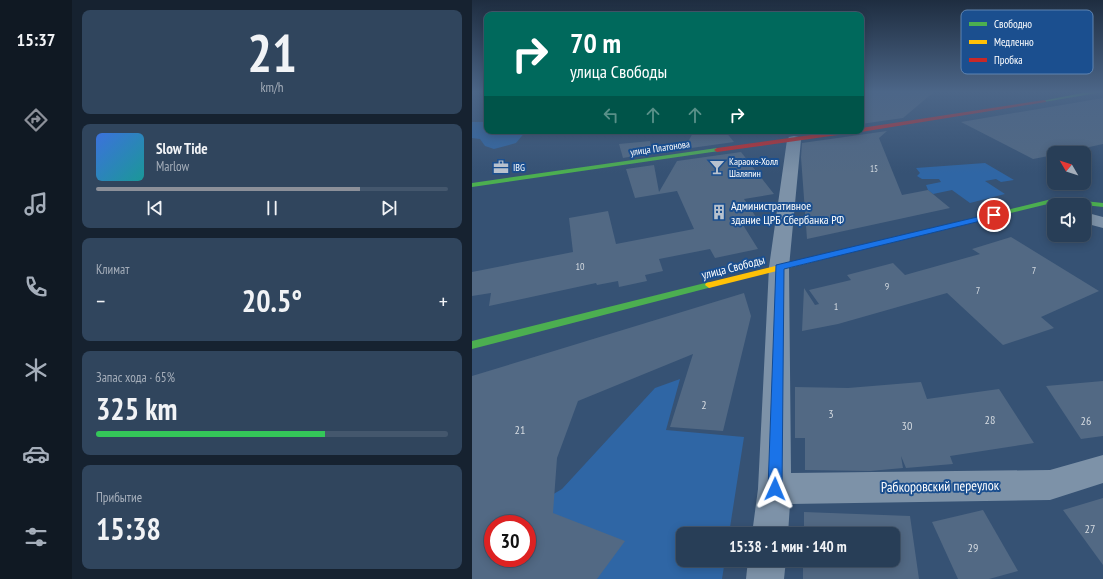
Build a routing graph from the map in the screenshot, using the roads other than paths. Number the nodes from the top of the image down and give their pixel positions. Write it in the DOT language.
graph roads {
  1 [pos="937,118"];
  2 [pos="864,130"];
  3 [pos="833,134"];
  4 [pos="794,140"];
  5 [pos="472,185"];
  6 [pos="1047,205"];
  7 [pos="1094,208"];
  8 [pos="1103,223"];
  9 [pos="779,267"];
  10 [pos="472,345"];
  11 [pos="1103,468"];
  12 [pos="775,489"];
  13 [pos="771,527"];
  14 [pos="766,567"];
  15 [pos="765,579"];
  1 -- 2 [label="street"];
  3 -- 4 [label="street, улица Платонова"];
  4 -- 5 [label="street, улица Платонова"];
  4 -- 9 [label="street"];
  6 -- 9 [label="street, улица Свободы"];
  7 -- 8 [label="street"];
  9 -- 10 [label="street, улица Свободы"];
  9 -- 12 [label="street"];
  11 -- 12 [label="street, Рабкоровский переулок"];
  12 -- 13 [label="street"];
  14 -- 15 [label="street"];
}
